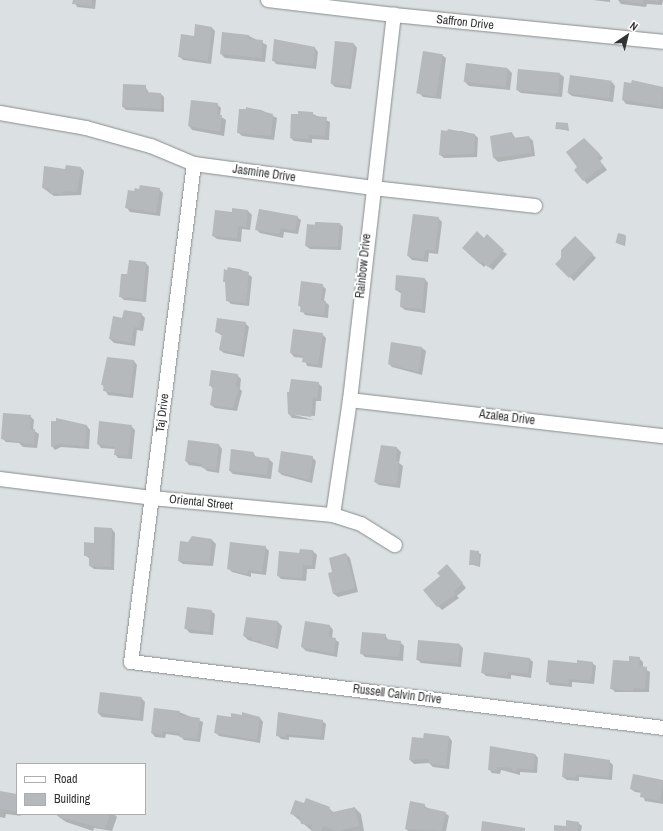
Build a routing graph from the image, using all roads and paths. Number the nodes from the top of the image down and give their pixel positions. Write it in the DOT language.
graph roads {
  1 [pos="268,0"];
  2 [pos="394,16"];
  3 [pos="663,42"];
  4 [pos="0,113"];
  5 [pos="194,164"];
  6 [pos="373,188"];
  7 [pos="535,206"];
  8 [pos="350,400"];
  9 [pos="663,436"];
  10 [pos="0,479"];
  11 [pos="152,498"];
  12 [pos="333,515"];
  13 [pos="395,545"];
  14 [pos="131,662"];
  15 [pos="663,728"];
  1 -- 2 [label="street, Saffron Drive"];
  2 -- 3 [label="street, Saffron Drive"];
  2 -- 6 [label="street, Rainbow Drive"];
  4 -- 5 [label="street, Jasmine Drive"];
  5 -- 6 [label="street, Jasmine Drive"];
  5 -- 11 [label="street, Taj Drive"];
  6 -- 7 [label="street, Jasmine Drive"];
  6 -- 8 [label="street, Rainbow Drive"];
  8 -- 9 [label="street, Azalea Drive"];
  8 -- 12 [label="street, Rainbow Drive"];
  10 -- 11 [label="street, Oriental Street"];
  11 -- 12 [label="street, Oriental Street"];
  11 -- 14 [label="street, Taj Drive"];
  12 -- 13 [label="street, Oriental Street"];
  14 -- 15 [label="street, Russell Calvin Drive"];
}
